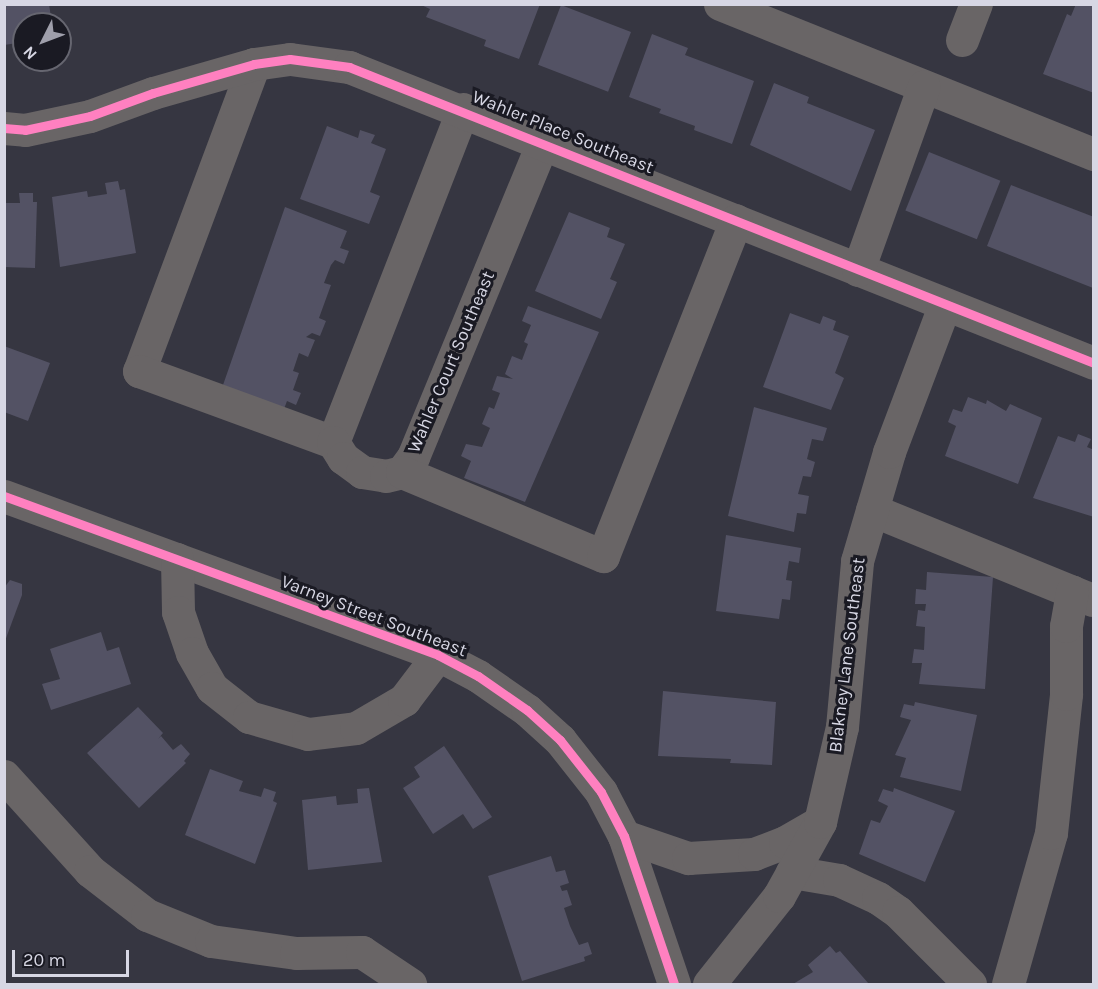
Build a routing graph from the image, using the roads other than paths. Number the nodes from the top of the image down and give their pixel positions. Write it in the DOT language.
graph roads {
  1 [pos="720,4"];
  2 [pos="976,4"];
  3 [pos="962,40"];
  4 [pos="254,64"];
  5 [pos="924,86"];
  6 [pos="463,109"];
  7 [pos="4,128"];
  8 [pos="543,142"];
  9 [pos="1094,154"];
  10 [pos="736,220"];
  11 [pos="858,270"];
  12 [pos="945,304"];
  13 [pos="1094,363"];
  14 [pos="333,442"];
  15 [pos="402,472"];
  16 [pos="4,496"];
  17 [pos="872,510"];
  18 [pos="177,559"];
  19 [pos="1083,596"];
  20 [pos="438,655"];
  21 [pos="4,776"];
  22 [pos="820,822"];
  23 [pos="624,836"];
  24 [pos="792,872"];
  25 [pos="410,984"];
  26 [pos="674,984"];
  27 [pos="709,984"];
  28 [pos="970,984"];
  29 [pos="1008,984"];
  1 -- 5 [label="street"];
  2 -- 3 [label="street"];
  4 -- 6 [label="street, Wahler Place Southeast"];
  4 -- 7 [label="street, Wahler Place Southeast"];
  4 -- 14 [label="street"];
  5 -- 9 [label="street"];
  5 -- 11 [label="street"];
  6 -- 8 [label="street, Wahler Place Southeast"];
  6 -- 14 [label="street"];
  8 -- 10 [label="street, Wahler Place Southeast"];
  8 -- 15 [label="street, Wahler Court Southeast"];
  10 -- 11 [label="street, Wahler Place Southeast"];
  10 -- 15 [label="street"];
  11 -- 12 [label="street, Wahler Place Southeast"];
  12 -- 13 [label="street, Wahler Place Southeast"];
  12 -- 17 [label="street, Blakney Lane Southeast"];
  14 -- 15 [label="street, Wahler Court Southeast"];
  16 -- 18 [label="street, Varney Street Southeast"];
  17 -- 19 [label="street"];
  17 -- 22 [label="street, Blakney Lane Southeast"];
  18 -- 20 [label="street, Varney Street Southeast"];
  18 -- 20 [label="street"];
  19 -- 29 [label="street"];
  20 -- 23 [label="street, Varney Street Southeast"];
  21 -- 25 [label="street"];
  22 -- 23 [label="street"];
  22 -- 24 [label="street, Blakney Lane Southeast"];
  23 -- 26 [label="street, Varney Street Southeast"];
  24 -- 27 [label="street, Blakney Lane Southeast"];
  24 -- 28 [label="street"];
}
